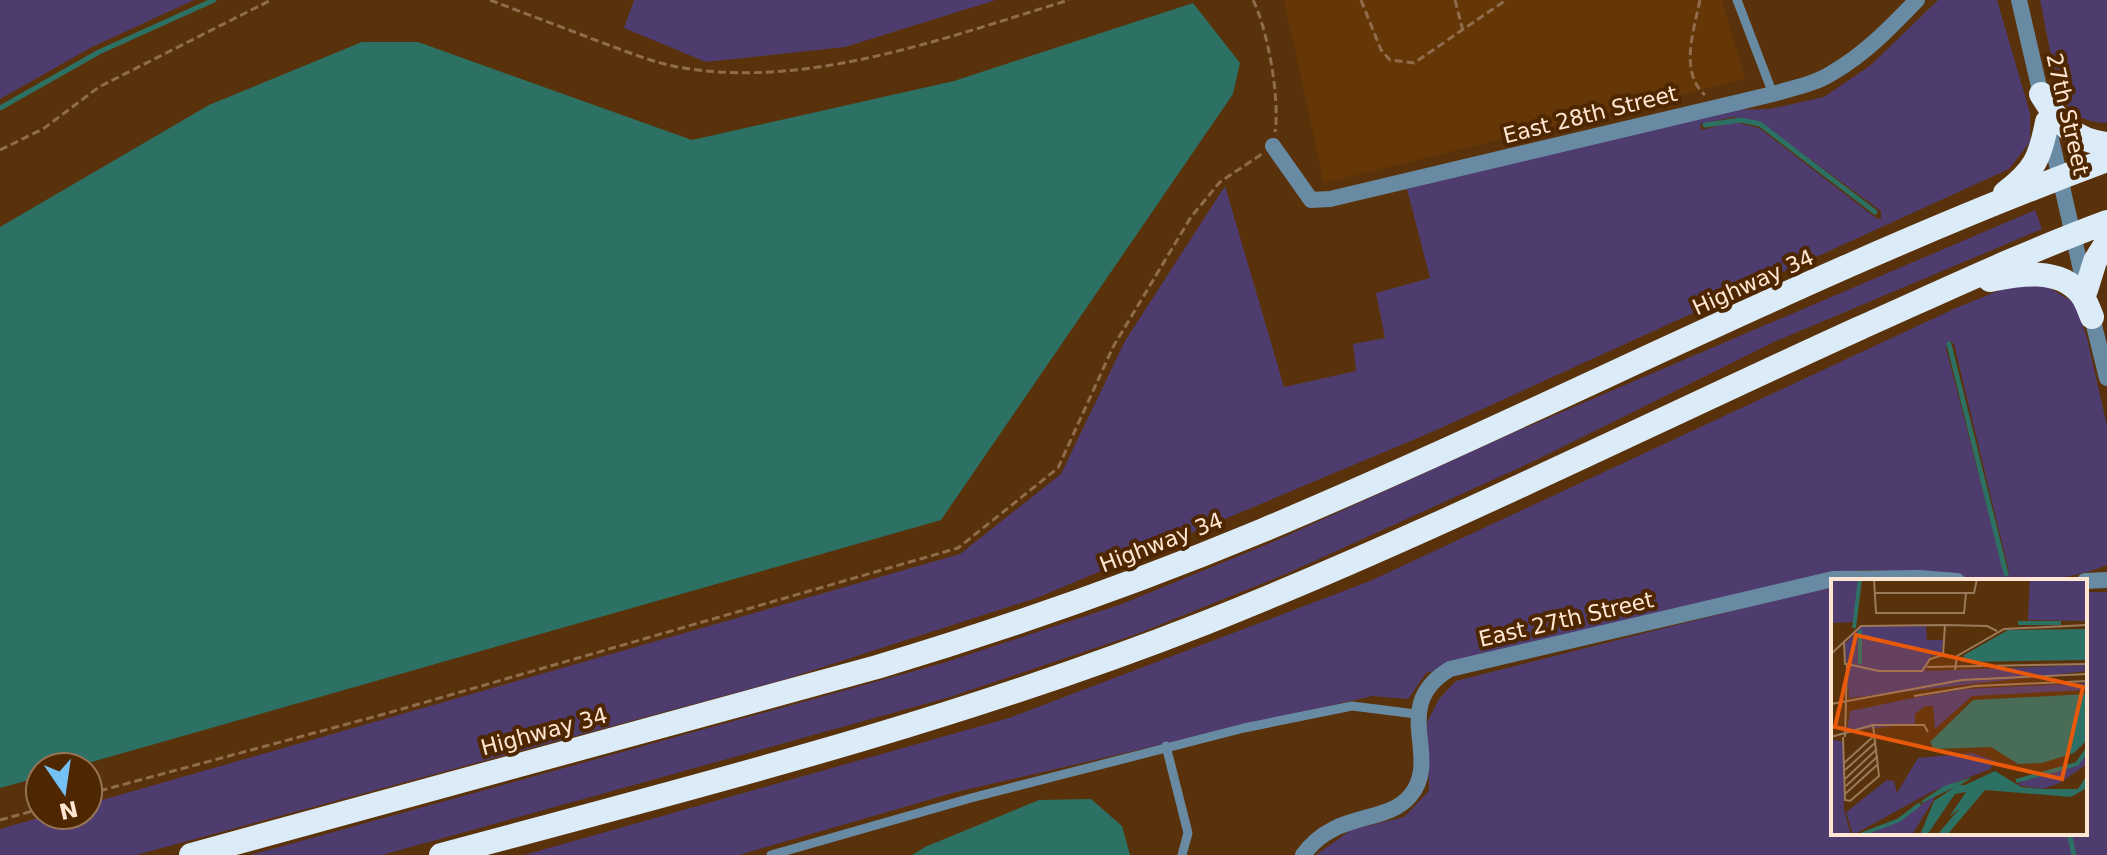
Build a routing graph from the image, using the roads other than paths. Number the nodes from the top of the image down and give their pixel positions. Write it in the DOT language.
graph roads {
  1 [pos="1917,0"];
  2 [pos="2019,0"];
  3 [pos="1740,2"];
  4 [pos="1773,94"];
  5 [pos="2041,94"];
  6 [pos="2047,122"];
  7 [pos="2107,144"];
  8 [pos="1273,146"];
  9 [pos="2107,160"];
  10 [pos="2060,178"];
  11 [pos="1986,209"];
  12 [pos="2107,222"];
  13 [pos="2072,235"];
  14 [pos="2107,242"];
  15 [pos="1952,287"];
  16 [pos="2086,290"];
  17 [pos="2092,317"];
  18 [pos="2107,378"];
  19 [pos="1831,579"];
  20 [pos="1833,579"];
  21 [pos="1932,579"];
  22 [pos="2107,580"];
  23 [pos="2087,581"];
  24 [pos="1416,714"];
  25 [pos="1166,746"];
  26 [pos="191,855"];
  27 [pos="441,855"];
  28 [pos="771,855"];
  29 [pos="1182,855"];
  30 [pos="1303,855"];
  1 -- 4 [label="street, East 28th Street"];
  2 -- 5 [label="street, 27th Street"];
  3 -- 4 [label="lane"];
  4 -- 8 [label="street, East 28th Street"];
  5 -- 6 [label="street, 27th Street"];
  5 -- 7 [label="highway"];
  6 -- 10 [label="street, 27th Street"];
  6 -- 11 [label="highway"];
  9 -- 10 [label="highway, Highway 34"];
  10 -- 11 [label="highway, Highway 34"];
  10 -- 13 [label="street, 27th Street"];
  11 -- 26 [label="highway, Highway 34"];
  12 -- 13 [label="highway"];
  13 -- 15 [label="highway"];
  13 -- 16 [label="street, 27th Street"];
  14 -- 16 [label="highway"];
  15 -- 17 [label="highway"];
  15 -- 27 [label="highway"];
  16 -- 17 [label="street, 27th Street"];
  17 -- 18 [label="street, 27th Street"];
  19 -- 24 [label="street, East 27th Street"];
  20 -- 21 [label="street, East 27th Street"];
  22 -- 23 [label="street"];
  24 -- 25 [label="lane"];
  24 -- 30 [label="street"];
  25 -- 28 [label="lane"];
  25 -- 29 [label="lane"];
}
